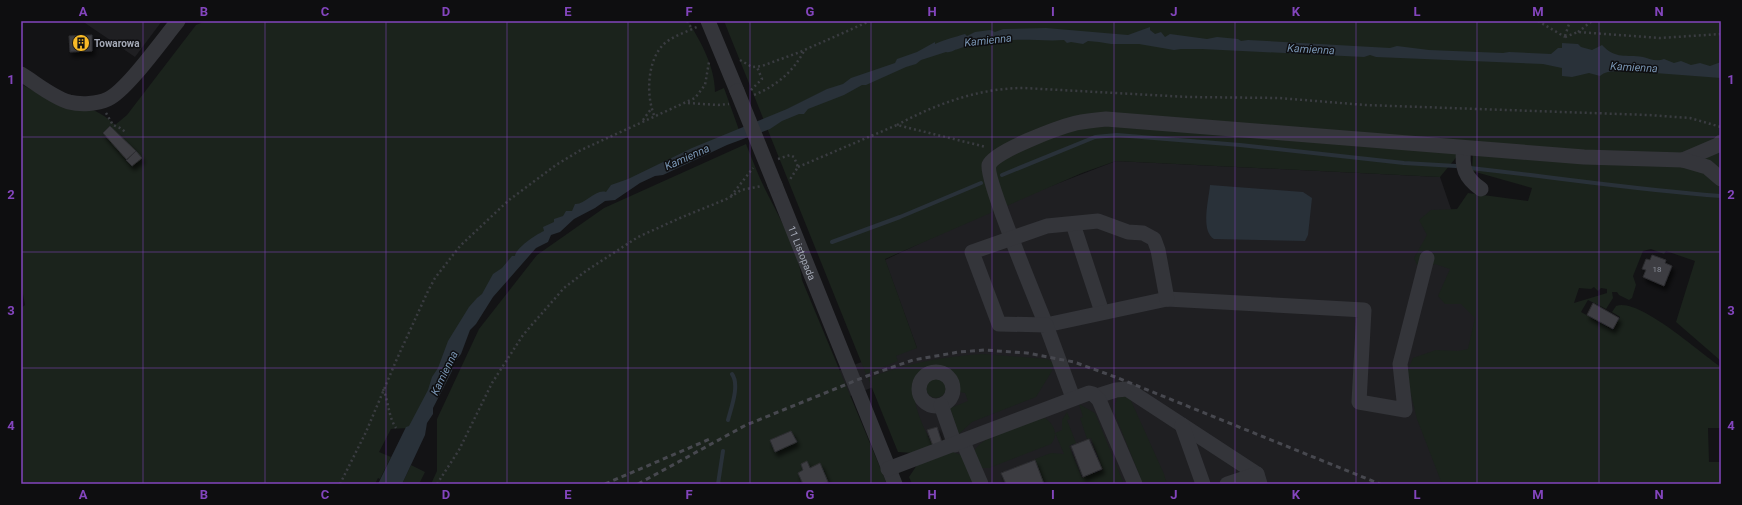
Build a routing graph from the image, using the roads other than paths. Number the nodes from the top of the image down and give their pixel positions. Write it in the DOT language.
graph roads {
  1 [pos="708,22"];
  2 [pos="173,23"];
  3 [pos="21,74"];
  4 [pos="1721,142"];
  5 [pos="1464,148"];
  6 [pos="1683,160"];
  7 [pos="1721,179"];
  8 [pos="1481,189"];
  9 [pos="1073,224"];
  10 [pos="1012,238"];
  11 [pos="1427,258"];
  12 [pos="1166,299"];
  13 [pos="1102,312"];
  14 [pos="1046,325"];
  15 [pos="1096,396"];
  16 [pos="1073,398"];
  17 [pos="941,405"];
  18 [pos="1182,425"];
  19 [pos="959,443"];
  20 [pos="888,469"];
  21 [pos="1258,479"];
  22 [pos="895,484"];
  23 [pos="981,484"];
  24 [pos="1135,484"];
  25 [pos="1203,484"];
  26 [pos="1227,484"];
  1 -- 20 [label="street, 11 Listopada, bridge"];
  2 -- 3 [label="street"];
  4 -- 6 [label="street"];
  5 -- 6 [label="street"];
  5 -- 8 [label="street"];
  5 -- 10 [label="street"];
  6 -- 7 [label="street"];
  9 -- 10 [label="street"];
  9 -- 12 [label="street"];
  9 -- 13 [label="street"];
  10 -- 14 [label="street"];
  10 -- 14 [label="street"];
  11 -- 12 [label="street"];
  12 -- 13 [label="street"];
  13 -- 14 [label="street"];
  14 -- 16 [label="street"];
  15 -- 16 [label="street"];
  15 -- 18 [label="street"];
  15 -- 24 [label="street"];
  16 -- 19 [label="street"];
  17 -- 19 [label="street"];
  18 -- 21 [label="street"];
  18 -- 25 [label="street"];
  19 -- 20 [label="street"];
  19 -- 23 [label="street"];
  20 -- 22 [label="street, 11 Listopada"];
  21 -- 26 [label="street"];
}
